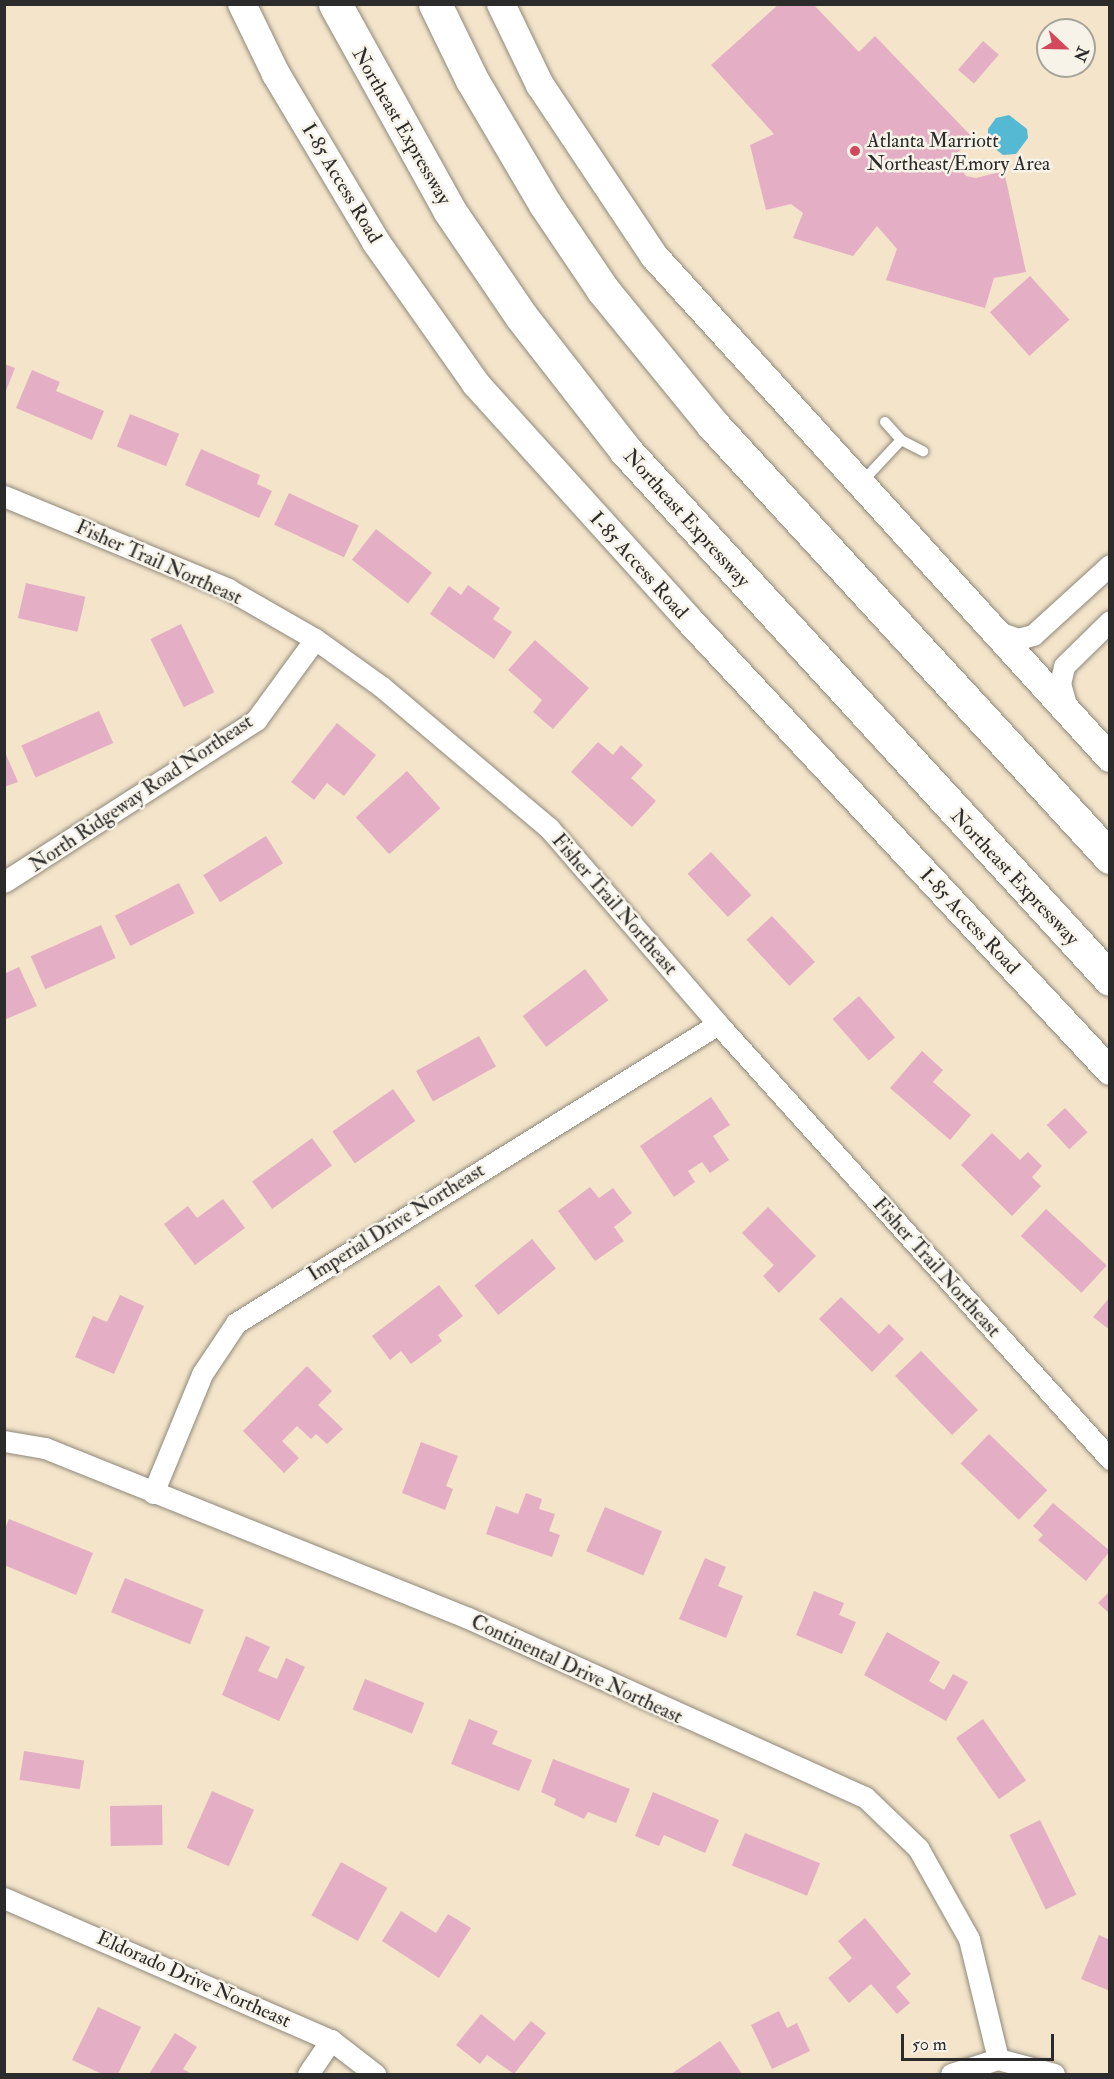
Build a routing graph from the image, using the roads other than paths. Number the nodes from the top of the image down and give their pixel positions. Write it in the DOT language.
graph roads {
  1 [pos="242,4"];
  2 [pos="335,4"];
  3 [pos="435,4"];
  4 [pos="501,4"];
  5 [pos="885,423"];
  6 [pos="901,440"];
  7 [pos="923,451"];
  8 [pos="860,484"];
  9 [pos="4,496"];
  10 [pos="1110,565"];
  11 [pos="1110,621"];
  12 [pos="993,629"];
  13 [pos="315,639"];
  14 [pos="1070,714"];
  15 [pos="1110,758"];
  16 [pos="1110,857"];
  17 [pos="4,882"];
  18 [pos="1110,979"];
  19 [pos="718,1024"];
  20 [pos="1110,1071"];
  21 [pos="4,1441"];
  22 [pos="1110,1459"];
  23 [pos="153,1493"];
  24 [pos="4,1898"];
  25 [pos="331,2040"];
  26 [pos="998,2059"];
  27 [pos="309,2074"];
  28 [pos="375,2074"];
  29 [pos="951,2074"];
  30 [pos="1054,2074"];
  1 -- 20 [label="main road, I-85 Access Road"];
  2 -- 18 [label="highway, Northeast Expressway"];
  3 -- 16 [label="highway"];
  4 -- 8 [label="main road"];
  5 -- 6 [label="lane"];
  6 -- 7 [label="lane"];
  6 -- 8 [label="lane"];
  8 -- 12 [label="main road"];
  9 -- 13 [label="street, Fisher Trail Northeast"];
  10 -- 12 [label="street"];
  11 -- 14 [label="street"];
  12 -- 14 [label="main road"];
  13 -- 17 [label="street, North Ridgeway Road Northeast"];
  13 -- 19 [label="street, Fisher Trail Northeast"];
  14 -- 15 [label="main road"];
  19 -- 22 [label="street, Fisher Trail Northeast"];
  19 -- 23 [label="street, Imperial Drive Northeast"];
  21 -- 23 [label="street, Continental Drive Northeast"];
  23 -- 26 [label="street, Continental Drive Northeast"];
  24 -- 25 [label="street, Eldorado Drive Northeast"];
  25 -- 27 [label="street"];
  25 -- 28 [label="street, Eldorado Drive Northeast"];
  26 -- 29 [label="street"];
  26 -- 30 [label="street"];
}
